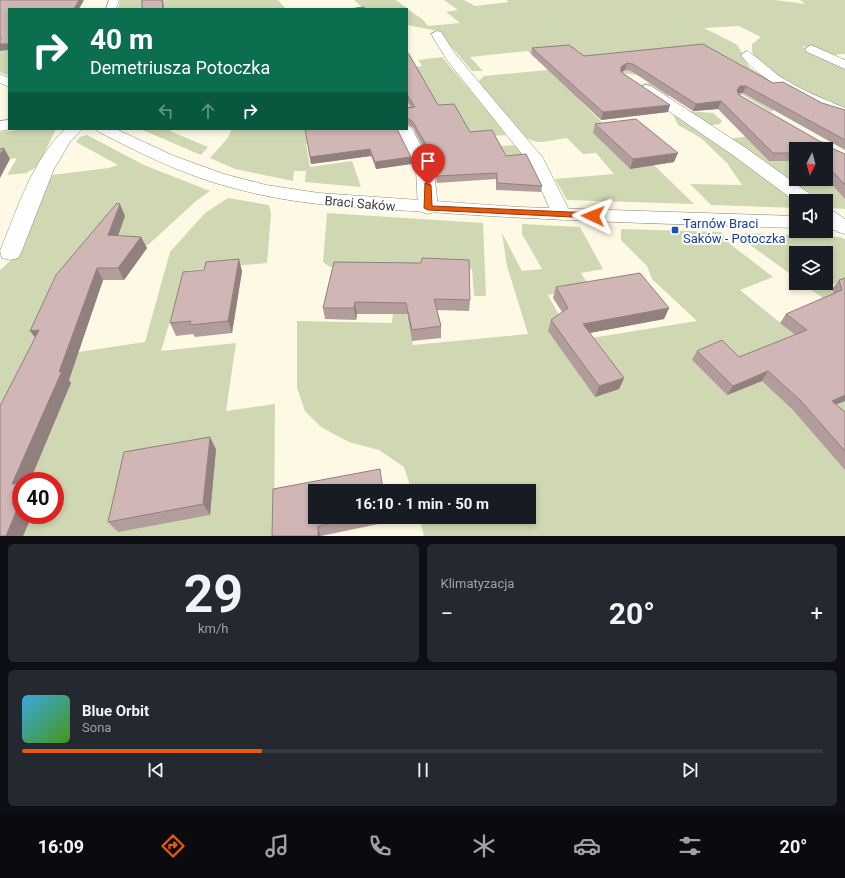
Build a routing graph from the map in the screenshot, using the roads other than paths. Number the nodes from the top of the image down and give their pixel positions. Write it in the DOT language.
graph roads {
  1 [pos="437,34"];
  2 [pos="811,49"];
  3 [pos="747,55"];
  4 [pos="845,65"];
  5 [pos="635,81"];
  6 [pos="845,114"];
  7 [pos="73,130"];
  8 [pos="106,130"];
  9 [pos="405,130"];
  10 [pos="797,194"];
  11 [pos="428,208"];
  12 [pos="560,214"];
  13 [pos="789,222"];
  14 [pos="10,253"];
  1 -- 12 [label="street"];
  2 -- 4 [label="street"];
  3 -- 6 [label="street"];
  5 -- 10 [label="street"];
  7 -- 14 [label="street"];
  8 -- 11 [label="street, Braci Saków"];
  9 -- 11 [label="street"];
  11 -- 12 [label="street, Braci Saków"];
  12 -- 13 [label="street, Braci Saków"];
}
